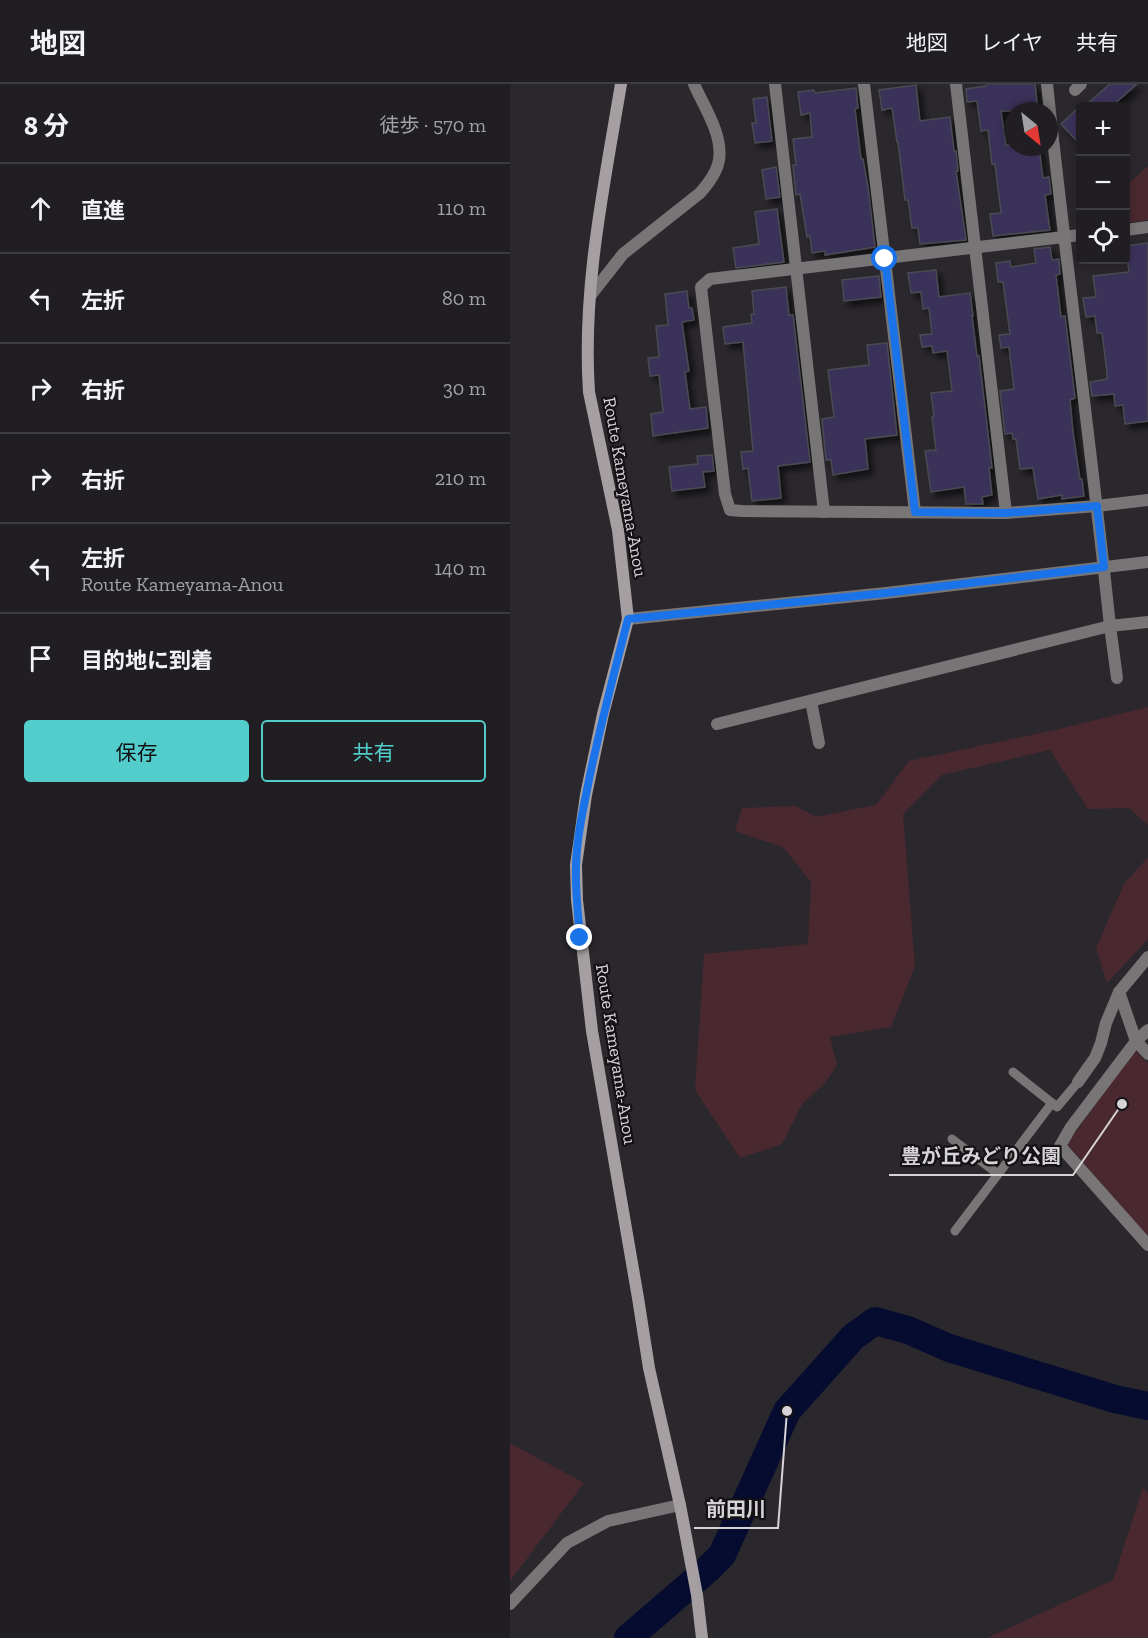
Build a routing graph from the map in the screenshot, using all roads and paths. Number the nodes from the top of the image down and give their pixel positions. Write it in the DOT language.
graph roads {
  1 [pos="621,84"];
  2 [pos="694,84"];
  3 [pos="775,84"];
  4 [pos="864,84"];
  5 [pos="956,84"];
  6 [pos="1047,84"];
  7 [pos="1148,227"];
  8 [pos="1130,229"];
  9 [pos="1076,235"];
  10 [pos="1063,237"];
  11 [pos="976,248"];
  12 [pos="885,259"];
  13 [pos="796,269"];
  14 [pos="590,296"];
  15 [pos="1148,501"];
  16 [pos="1097,506"];
  17 [pos="824,512"];
  18 [pos="915,512"];
  19 [pos="1006,513"];
  20 [pos="1148,562"];
  21 [pos="1104,567"];
  22 [pos="628,619"];
  23 [pos="1148,622"];
  24 [pos="1110,626"];
  25 [pos="1117,678"];
  26 [pos="811,701"];
  27 [pos="717,724"];
  28 [pos="819,743"];
  29 [pos="1148,957"];
  30 [pos="1119,992"];
  31 [pos="1148,1030"];
  32 [pos="1136,1041"];
  33 [pos="1148,1054"];
  34 [pos="1013,1072"];
  35 [pos="1078,1082"];
  36 [pos="1052,1103"];
  37 [pos="952,1139"];
  38 [pos="998,1174"];
  39 [pos="955,1231"];
  40 [pos="1148,1245"];
  41 [pos="680,1505"];
  42 [pos="510,1604"];
  43 [pos="702,1638"];
  1 -- 14 [label="main road, Route Kameyama-Anou"];
  2 -- 14 [label="street"];
  3 -- 13 [label="street"];
  4 -- 12 [label="street"];
  5 -- 11 [label="street"];
  6 -- 10 [label="street"];
  7 -- 8 [label="street"];
  9 -- 10 [label="street"];
  10 -- 11 [label="street"];
  10 -- 16 [label="street"];
  11 -- 12 [label="street"];
  11 -- 19 [label="street"];
  12 -- 13 [label="street"];
  12 -- 18 [label="street"];
  13 -- 17 [label="street"];
  13 -- 17 [label="street"];
  14 -- 22 [label="main road, Route Kameyama-Anou"];
  15 -- 16 [label="street"];
  16 -- 19 [label="street"];
  16 -- 21 [label="street"];
  17 -- 18 [label="street"];
  18 -- 19 [label="street"];
  20 -- 21 [label="street"];
  21 -- 22 [label="street"];
  21 -- 24 [label="street"];
  22 -- 41 [label="main road, Route Kameyama-Anou"];
  23 -- 24 [label="street"];
  24 -- 25 [label="street"];
  24 -- 26 [label="street"];
  26 -- 27 [label="street"];
  26 -- 28 [label="street"];
  29 -- 30 [label="street"];
  30 -- 32 [label="street"];
  30 -- 35 [label="street"];
  31 -- 32 [label="street"];
  32 -- 33 [label="street"];
  32 -- 40 [label="street"];
  34 -- 36 [label="lane"];
  35 -- 36 [label="lane"];
  36 -- 38 [label="lane"];
  37 -- 38 [label="lane"];
  38 -- 39 [label="lane"];
  41 -- 42 [label="street"];
  41 -- 43 [label="main road, Route Kameyama-Anou"];
}
